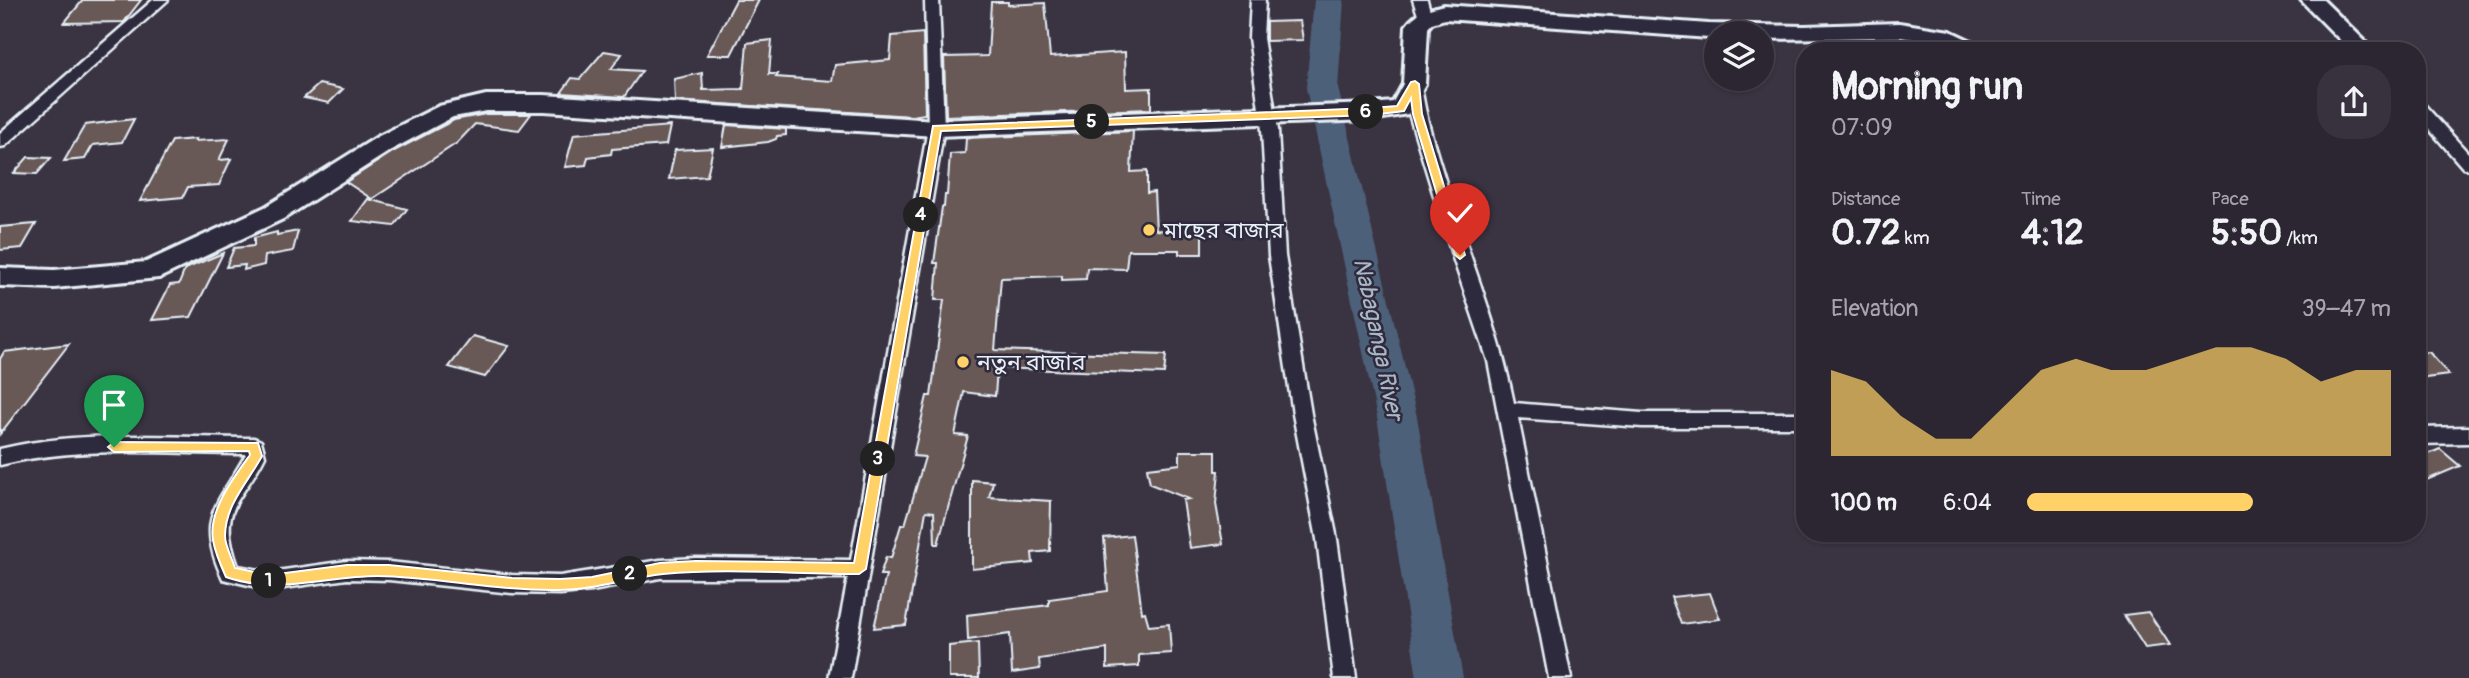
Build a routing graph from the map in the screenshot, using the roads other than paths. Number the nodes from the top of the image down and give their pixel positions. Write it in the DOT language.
graph roads {
  1 [pos="161,0"];
  2 [pos="932,0"];
  3 [pos="1258,0"];
  4 [pos="2311,0"];
  5 [pos="1423,9"];
  6 [pos="1955,42"];
  7 [pos="2355,42"];
  8 [pos="1415,84"];
  9 [pos="1371,112"];
  10 [pos="1279,115"];
  11 [pos="2426,116"];
  12 [pos="936,128"];
  13 [pos="0,142"];
  14 [pos="2469,164"];
  15 [pos="0,277"];
  16 [pos="1508,410"];
  17 [pos="1796,420"];
  18 [pos="2469,435"];
  19 [pos="2426,436"];
  20 [pos="0,457"];
  21 [pos="859,569"];
  22 [pos="840,678"];
  23 [pos="1345,678"];
  24 [pos="1560,678"];
  1 -- 13 [label="street"];
  2 -- 12 [label="street"];
  3 -- 10 [label="street"];
  4 -- 7 [label="main road"];
  5 -- 6 [label="main road"];
  5 -- 8 [label="main road"];
  8 -- 9 [label="main road"];
  8 -- 16 [label="street"];
  9 -- 10 [label="main road"];
  10 -- 12 [label="main road"];
  10 -- 23 [label="street"];
  11 -- 14 [label="street"];
  12 -- 15 [label="main road"];
  12 -- 21 [label="street"];
  16 -- 17 [label="street"];
  16 -- 24 [label="street"];
  18 -- 19 [label="street"];
  20 -- 21 [label="street"];
  21 -- 22 [label="street"];
}
